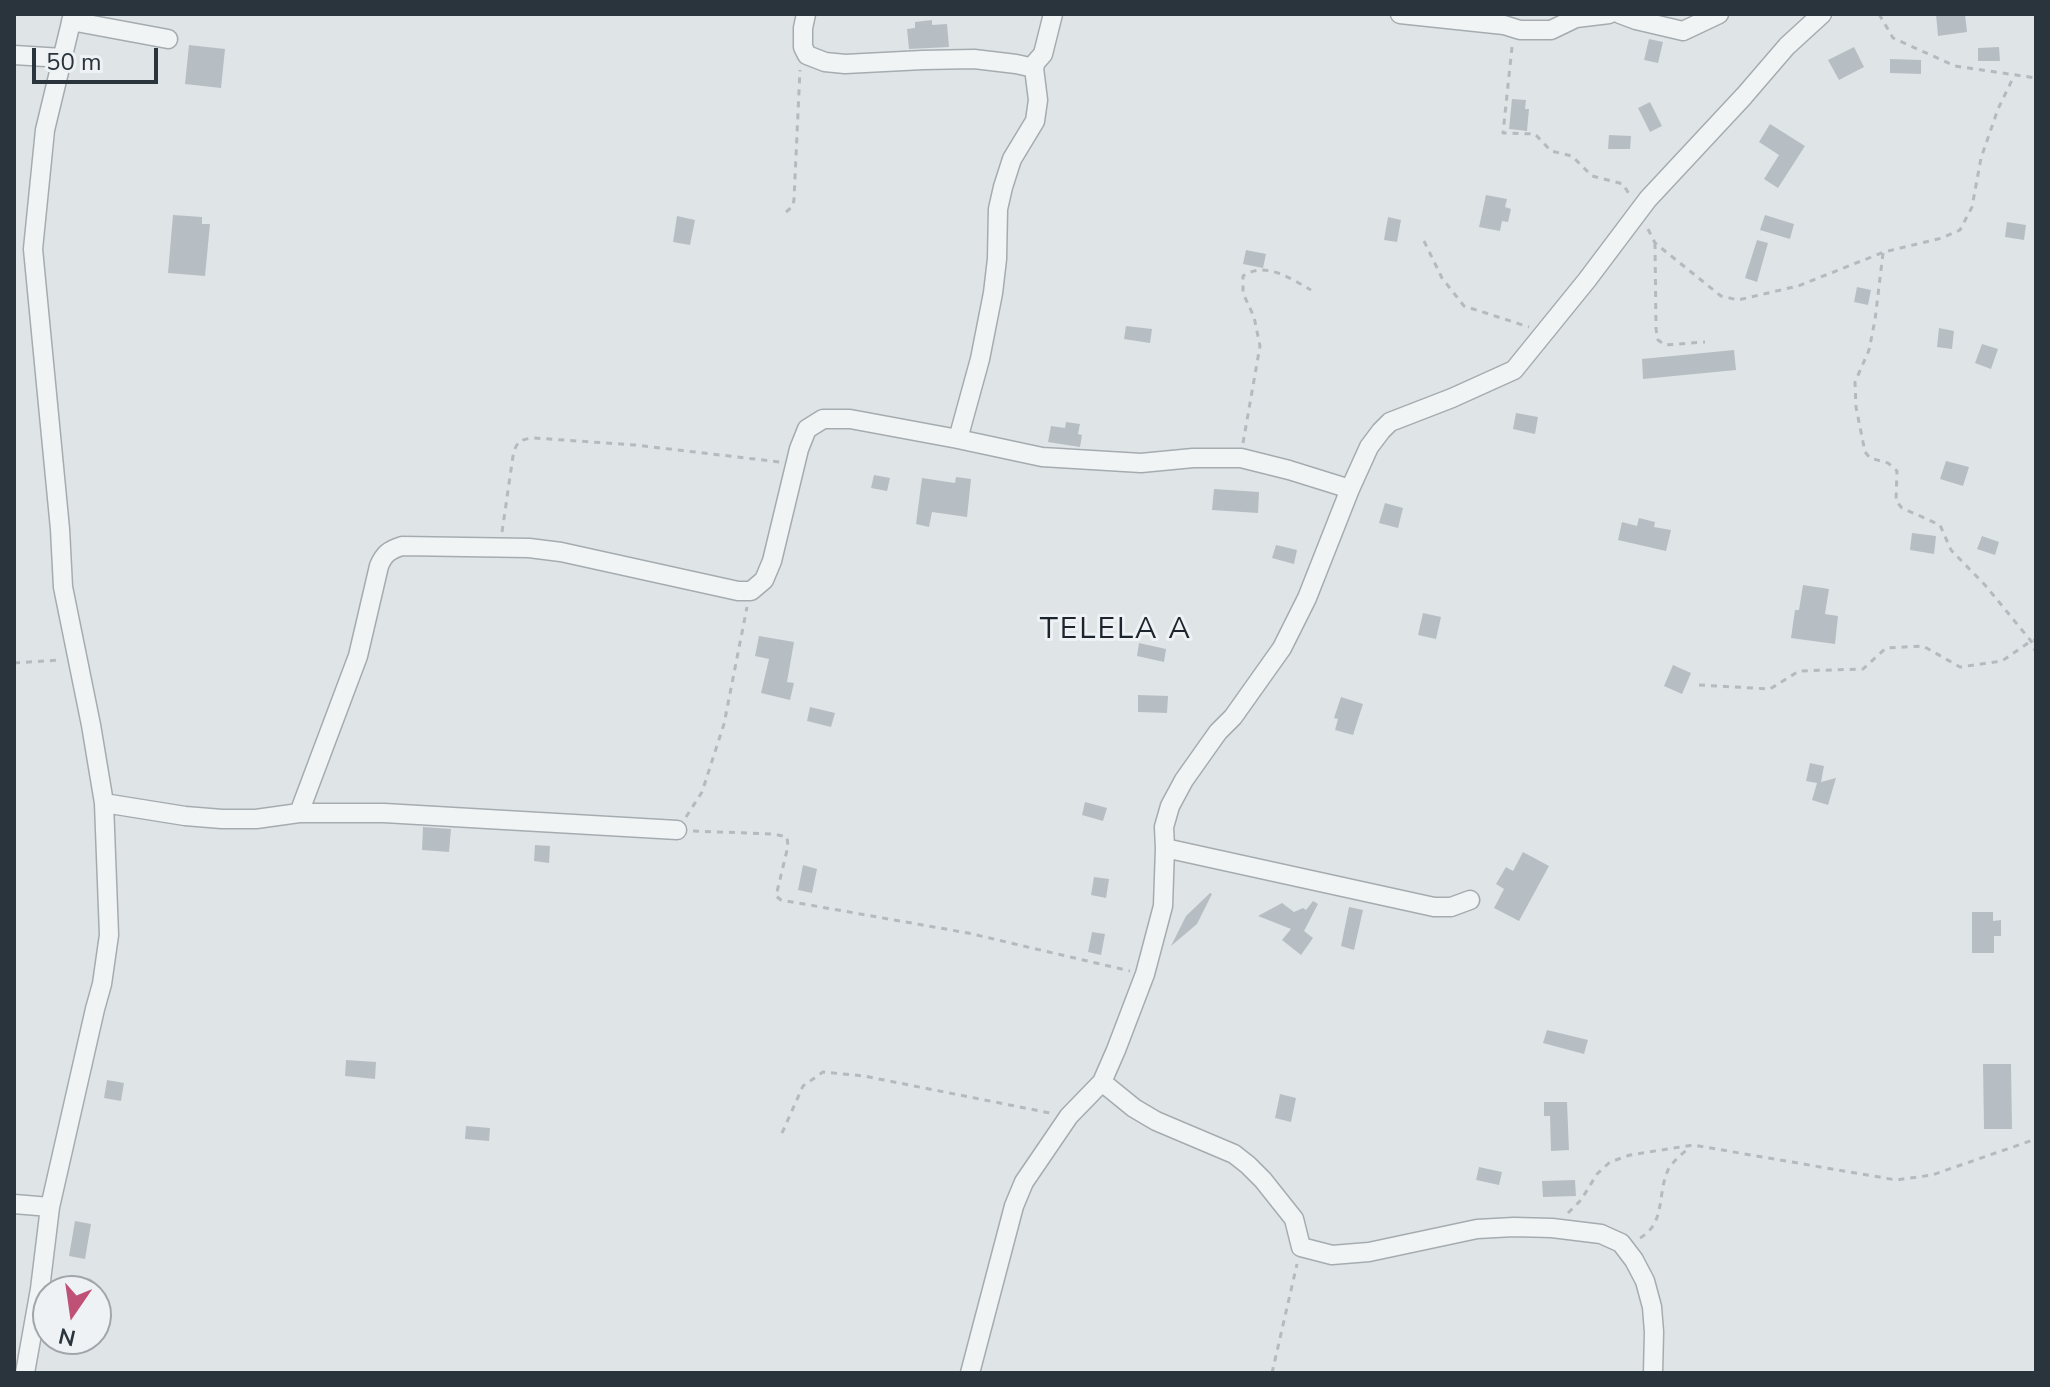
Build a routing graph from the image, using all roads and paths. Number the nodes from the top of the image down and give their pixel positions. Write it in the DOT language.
graph roads {
  1 [pos="806,14"];
  2 [pos="1053,14"];
  3 [pos="1400,14"];
  4 [pos="1609,14"];
  5 [pos="1620,14"];
  6 [pos="1719,14"];
  7 [pos="1822,14"];
  8 [pos="1879,14"];
  9 [pos="72,18"];
  10 [pos="1504,25"];
  11 [pos="168,39"];
  12 [pos="803,47"];
  13 [pos="14,55"];
  14 [pos="62,58"];
  15 [pos="1034,68"];
  16 [pos="2014,76"];
  17 [pos="2036,78"];
  18 [pos="786,212"];
  19 [pos="1639,213"];
  20 [pos="1424,241"];
  21 [pos="1655,243"];
  22 [pos="1884,252"];
  23 [pos="1311,290"];
  24 [pos="1545,332"];
  25 [pos="1705,342"];
  26 [pos="958,439"];
  27 [pos="1241,458"];
  28 [pos="796,464"];
  29 [pos="1350,489"];
  30 [pos="499,547"];
  31 [pos="751,591"];
  32 [pos="2034,641"];
  33 [pos="2036,653"];
  34 [pos="77,659"];
  35 [pos="14,663"];
  36 [pos="1699,685"];
  37 [pos="104,803"];
  38 [pos="299,813"];
  39 [pos="677,830"];
  40 [pos="1165,848"];
  41 [pos="1470,900"];
  42 [pos="1145,974"];
  43 [pos="1102,1082"];
  44 [pos="1069,1116"];
  45 [pos="782,1133"];
  46 [pos="2036,1139"];
  47 [pos="1693,1145"];
  48 [pos="14,1204"];
  49 [pos="50,1207"];
  50 [pos="1552,1228"];
  51 [pos="1621,1243"];
  52 [pos="1301,1247"];
  53 [pos="25,1373"];
  54 [pos="970,1373"];
  55 [pos="1272,1373"];
  56 [pos="1653,1373"];
  1 -- 12 [label="street"];
  2 -- 15 [label="street"];
  3 -- 10 [label="street"];
  4 -- 10 [label="street"];
  5 -- 6 [label="street"];
  7 -- 19 [label="street"];
  8 -- 16 [label="path"];
  9 -- 11 [label="street"];
  9 -- 14 [label="street"];
  10 -- 19 [label="path"];
  12 -- 15 [label="street"];
  12 -- 18 [label="path"];
  13 -- 14 [label="street"];
  14 -- 34 [label="street"];
  15 -- 26 [label="street"];
  16 -- 17 [label="path"];
  16 -- 22 [label="path"];
  19 -- 21 [label="path"];
  19 -- 24 [label="street"];
  20 -- 24 [label="path"];
  21 -- 22 [label="path"];
  21 -- 25 [label="path"];
  22 -- 32 [label="path"];
  23 -- 27 [label="path"];
  24 -- 29 [label="street"];
  26 -- 27 [label="street"];
  26 -- 28 [label="street"];
  27 -- 29 [label="street"];
  28 -- 30 [label="path"];
  28 -- 31 [label="street"];
  29 -- 40 [label="street"];
  30 -- 31 [label="street"];
  30 -- 38 [label="street"];
  31 -- 39 [label="path"];
  32 -- 33 [label="path"];
  32 -- 36 [label="path"];
  34 -- 35 [label="path"];
  34 -- 37 [label="street"];
  37 -- 38 [label="street"];
  37 -- 49 [label="street"];
  38 -- 39 [label="street"];
  39 -- 42 [label="path"];
  40 -- 41 [label="street"];
  40 -- 42 [label="street"];
  42 -- 43 [label="street"];
  43 -- 44 [label="street"];
  43 -- 52 [label="street"];
  44 -- 45 [label="path"];
  44 -- 54 [label="street"];
  46 -- 47 [label="path"];
  47 -- 50 [label="path"];
  47 -- 51 [label="path"];
  48 -- 49 [label="street"];
  49 -- 53 [label="street"];
  50 -- 51 [label="street"];
  50 -- 52 [label="street"];
  51 -- 56 [label="street"];
  52 -- 55 [label="path"];
}
